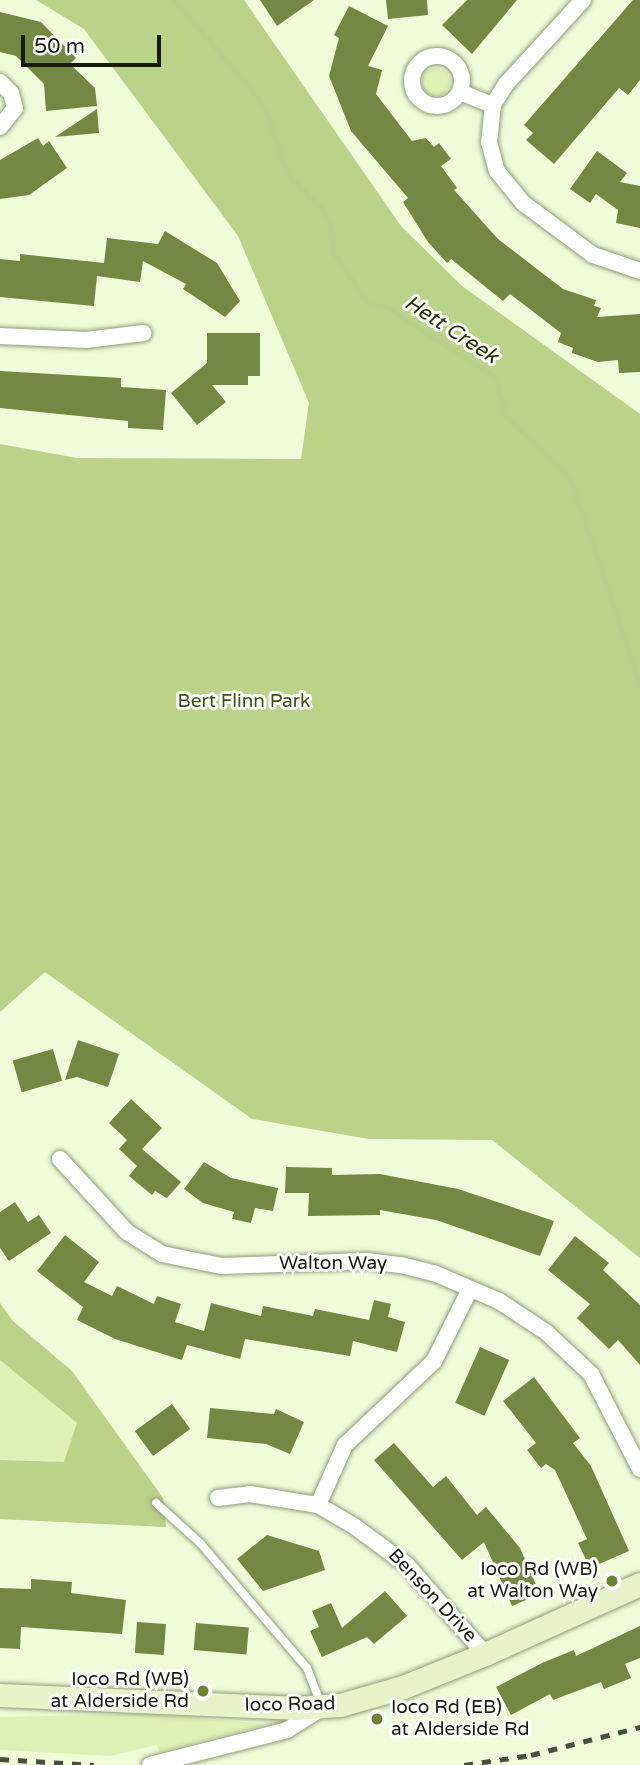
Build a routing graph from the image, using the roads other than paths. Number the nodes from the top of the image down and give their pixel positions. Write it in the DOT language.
graph roads {
  1 [pos="583,0"];
  2 [pos="0,82"];
  3 [pos="460,92"];
  4 [pos="493,105"];
  5 [pos="0,127"];
  6 [pos="640,271"];
  7 [pos="144,333"];
  8 [pos="0,336"];
  9 [pos="60,1159"];
  10 [pos="470,1289"];
  11 [pos="640,1469"];
  12 [pos="218,1498"];
  13 [pos="156,1503"];
  14 [pos="318,1505"];
  15 [pos="640,1584"];
  16 [pos="485,1654"];
  17 [pos="0,1695"];
  18 [pos="322,1708"];
  19 [pos="150,1765"];
  1 -- 4 [label="street"];
  2 -- 5 [label="street"];
  3 -- 4 [label="street"];
  4 -- 6 [label="street"];
  7 -- 8 [label="street"];
  9 -- 10 [label="street, Walton Way"];
  10 -- 11 [label="street, Walton Way"];
  10 -- 14 [label="street"];
  12 -- 14 [label="street, Benson Drive"];
  13 -- 18 [label="lane"];
  14 -- 16 [label="street, Benson Drive"];
  15 -- 16 [label="main road, Ioco Road"];
  16 -- 18 [label="main road, Ioco Road"];
  17 -- 18 [label="main road, Ioco Road"];
  18 -- 19 [label="street"];
}
